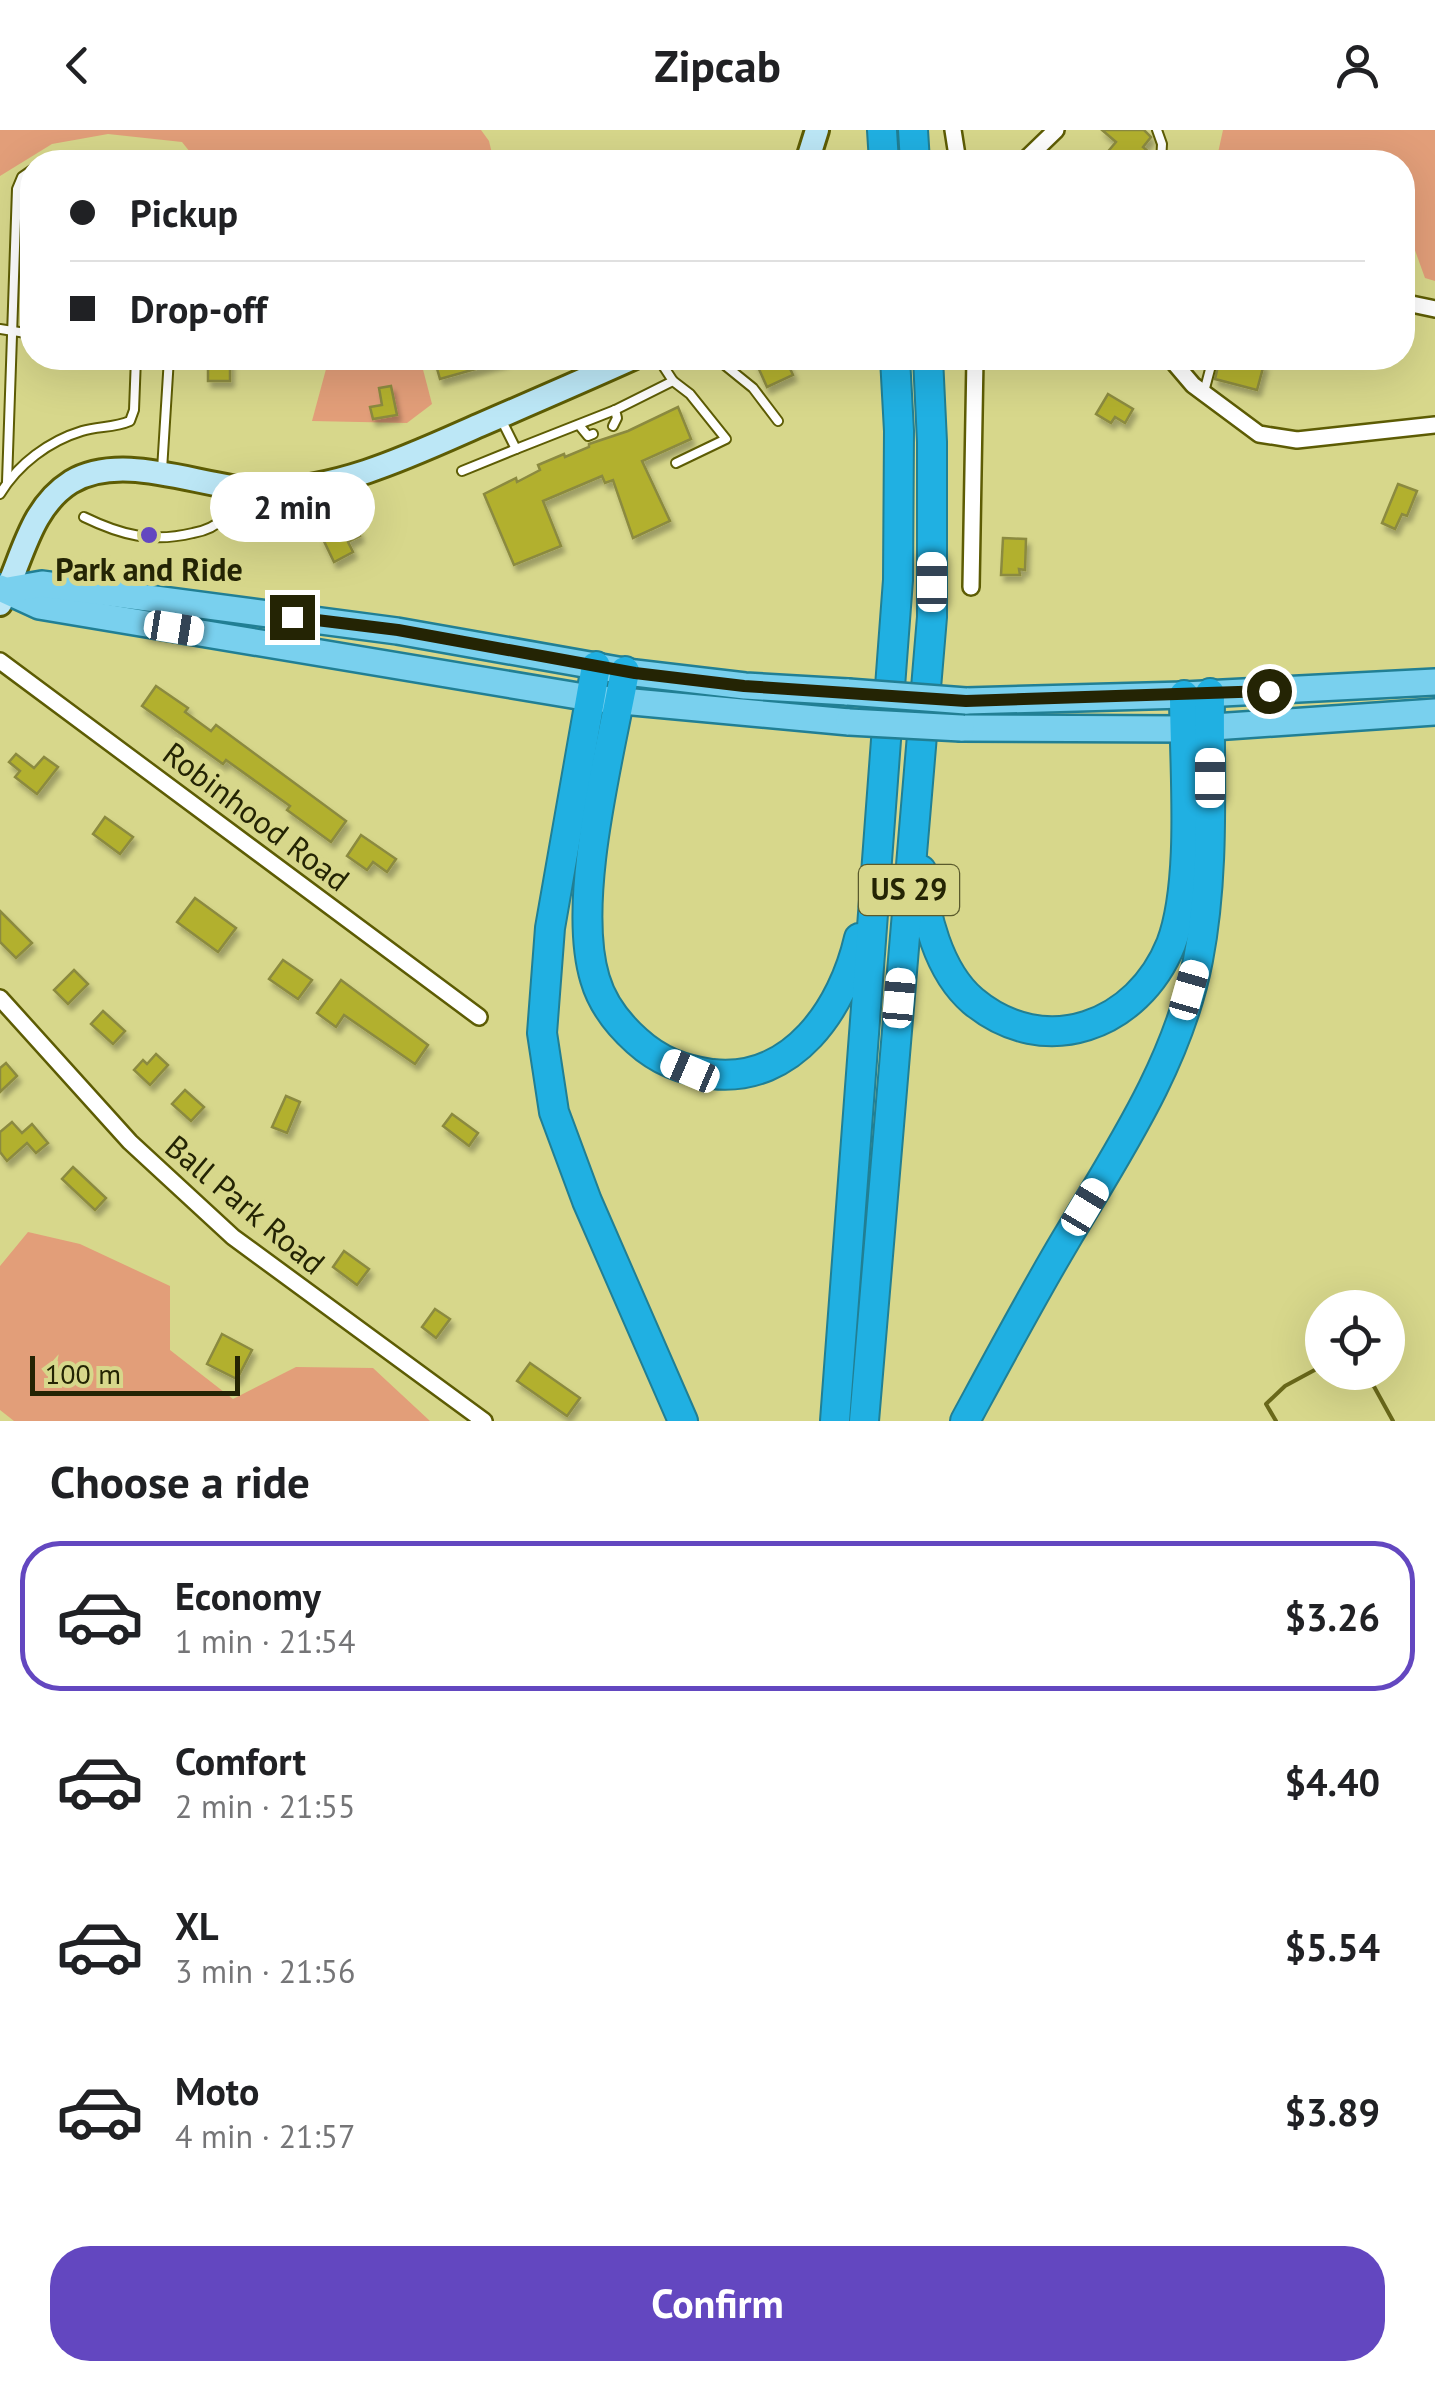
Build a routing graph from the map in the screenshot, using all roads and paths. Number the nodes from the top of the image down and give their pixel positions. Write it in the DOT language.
graph roads {
  1 [pos="20,181"];
  2 [pos="0,330"];
  3 [pos="12,332"];
  4 [pos="20,333"];
  5 [pos="136,370"];
  6 [pos="168,370"];
  7 [pos="605,370"];
  8 [pos="666,370"];
  9 [pos="730,370"];
  10 [pos="896,370"];
  11 [pos="929,370"];
  12 [pos="974,370"];
  13 [pos="1181,370"];
  14 [pos="1210,370"];
  15 [pos="673,380"];
  16 [pos="1204,394"];
  17 [pos="8,400"];
  18 [pos="0,409"];
  19 [pos="615,410"];
  20 [pos="500,416"];
  21 [pos="778,422"];
  22 [pos="1435,425"];
  23 [pos="579,426"];
  24 [pos="614,426"];
  25 [pos="593,434"];
  26 [pos="516,450"];
  27 [pos="676,463"];
  28 [pos="462,471"];
  29 [pos="162,474"];
  30 [pos="7,482"];
  31 [pos="234,490"];
  32 [pos="0,494"];
  33 [pos="84,518"];
  34 [pos="971,587"];
  35 [pos="3,594"];
  36 [pos="0,661"];
  37 [pos="596,666"];
  38 [pos="625,670"];
  39 [pos="1435,682"];
  40 [pos="1197,694"];
  41 [pos="590,698"];
  42 [pos="620,702"];
  43 [pos="1435,712"];
  44 [pos="1197,727"];
  45 [pos="916,804"];
  46 [pos="878,854"];
  47 [pos="0,998"];
  48 [pos="479,1017"];
  49 [pos="484,1421"];
  50 [pos="683,1421"];
  51 [pos="835,1421"];
  52 [pos="864,1421"];
  53 [pos="965,1421"];
  1 -- 3 [label="lane"];
  2 -- 3 [label="lane"];
  3 -- 4 [label="lane"];
  3 -- 17 [label="lane"];
  5 -- 30 [label="lane"];
  6 -- 29 [label="lane"];
  7 -- 20 [label="street"];
  8 -- 15 [label="lane"];
  9 -- 21 [label="lane"];
  10 -- 46 [label="highway, US 29"];
  11 -- 45 [label="highway, US 29"];
  12 -- 34 [label="street"];
  13 -- 16 [label="street"];
  14 -- 16 [label="lane"];
  15 -- 19 [label="lane"];
  15 -- 27 [label="lane"];
  16 -- 22 [label="street"];
  17 -- 18 [label="lane"];
  17 -- 30 [label="lane"];
  19 -- 23 [label="lane"];
  19 -- 24 [label="lane"];
  20 -- 26 [label="lane"];
  20 -- 31 [label="street"];
  23 -- 25 [label="lane"];
  23 -- 26 [label="lane"];
  26 -- 28 [label="lane"];
  29 -- 31 [label="street"];
  29 -- 35 [label="street"];
  30 -- 32 [label="lane"];
  31 -- 33 [label="lane"];
  35 -- 37 [label="main road"];
  35 -- 41 [label="main road"];
  36 -- 48 [label="street, Robinhood Road"];
  37 -- 38 [label="main road"];
  37 -- 41 [label="highway"];
  38 -- 40 [label="main road, bridge"];
  38 -- 42 [label="highway"];
  39 -- 40 [label="main road"];
  40 -- 44 [label="highway"];
  41 -- 42 [label="main road"];
  41 -- 50 [label="highway"];
  42 -- 44 [label="main road, bridge"];
  42 -- 46 [label="highway"];
  43 -- 44 [label="main road"];
  44 -- 45 [label="highway"];
  44 -- 53 [label="highway"];
  45 -- 52 [label="highway, US 29"];
  46 -- 51 [label="highway, US 29"];
  47 -- 49 [label="street, Ball Park Road"];
}
